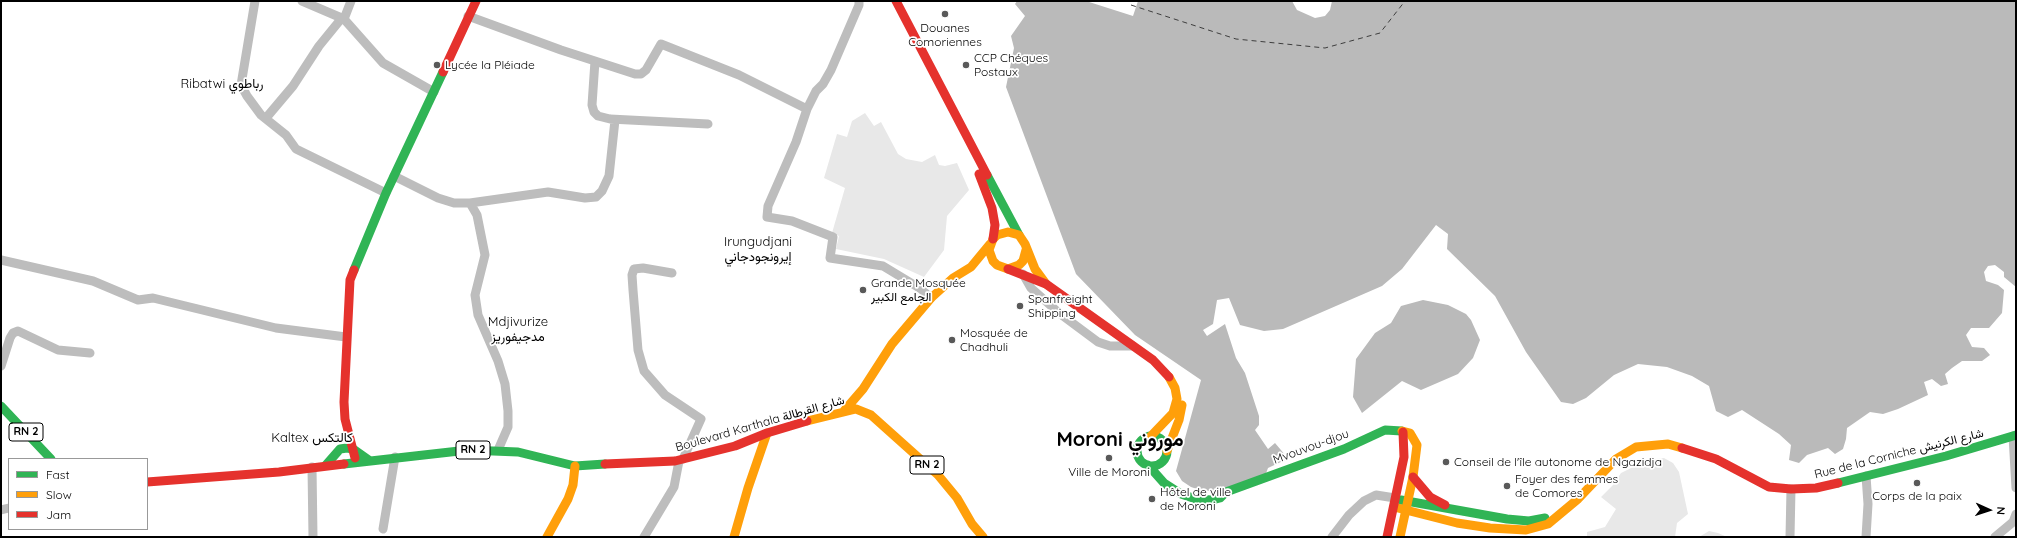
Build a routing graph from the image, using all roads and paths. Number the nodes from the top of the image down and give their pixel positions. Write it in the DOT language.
graph roads {
  1 [pos="255,1"];
  2 [pos="302,1"];
  3 [pos="351,1"];
  4 [pos="476,1"];
  5 [pos="859,1"];
  6 [pos="896,1"];
  7 [pos="468,16"];
  8 [pos="342,19"];
  9 [pos="595,61"];
  10 [pos="434,92"];
  11 [pos="807,109"];
  12 [pos="266,118"];
  13 [pos="615,120"];
  14 [pos="708,124"];
  15 [pos="974,150"];
  16 [pos="394,176"];
  17 [pos="386,192"];
  18 [pos="470,203"];
  19 [pos="1019,235"];
  20 [pos="992,242"];
  21 [pos="1026,250"];
  22 [pos="1,260"];
  23 [pos="997,265"];
  24 [pos="971,267"];
  25 [pos="1008,269"];
  26 [pos="672,273"];
  27 [pos="1023,274"];
  28 [pos="1046,284"];
  29 [pos="930,298"];
  30 [pos="346,337"];
  31 [pos="1133,346"];
  32 [pos="90,353"];
  33 [pos="1153,360"];
  34 [pos="1,366"];
  35 [pos="862,389"];
  36 [pos="1,406"];
  37 [pos="844,411"];
  38 [pos="865,412"];
  39 [pos="345,419"];
  40 [pos="1404,432"];
  41 [pos="767,433"];
  42 [pos="1150,436"];
  43 [pos="2014,436"];
  44 [pos="340,449"];
  45 [pos="353,449"];
  46 [pos="498,450"];
  47 [pos="1166,454"];
  48 [pos="395,457"];
  49 [pos="49,458"];
  50 [pos="681,460"];
  51 [pos="370,461"];
  52 [pos="356,462"];
  53 [pos="341,464"];
  54 [pos="326,465"];
  55 [pos="1148,465"];
  56 [pos="575,466"];
  57 [pos="312,467"];
  58 [pos="1866,476"];
  59 [pos="1413,477"];
  60 [pos="148,482"];
  61 [pos="2016,488"];
  62 [pos="1792,489"];
  63 [pos="1226,492"];
  64 [pos="1394,503"];
  65 [pos="1407,506"];
  66 [pos="1458,510"];
  67 [pos="2016,514"];
  68 [pos="1558,515"];
  69 [pos="382,530"];
  70 [pos="313,537"];
  71 [pos="547,537"];
  72 [pos="644,537"];
  73 [pos="734,537"];
  74 [pos="983,537"];
  75 [pos="1332,537"];
  76 [pos="1387,537"];
  77 [pos="1400,537"];
  78 [pos="1790,537"];
  79 [pos="1866,537"];
  80 [pos="1995,537"];
  1 -- 12 [label="street"];
  2 -- 8 [label="street"];
  3 -- 8 [label="street"];
  4 -- 7 [label="main road"];
  5 -- 11 [label="street"];
  6 -- 15 [label="main road"];
  7 -- 9 [label="street"];
  7 -- 10 [label="main road"];
  8 -- 10 [label="street"];
  8 -- 12 [label="street"];
  9 -- 11 [label="street"];
  9 -- 13 [label="street"];
  10 -- 16 [label="main road"];
  11 -- 29 [label="street"];
  12 -- 17 [label="street"];
  13 -- 14 [label="street"];
  13 -- 18 [label="street"];
  15 -- 19 [label="main road"];
  15 -- 20 [label="main road"];
  16 -- 17 [label="main road"];
  16 -- 18 [label="street"];
  17 -- 30 [label="main road"];
  18 -- 46 [label="street"];
  19 -- 20 [label="main road"];
  19 -- 21 [label="main road"];
  20 -- 23 [label="main road"];
  20 -- 24 [label="main road"];
  21 -- 25 [label="main road"];
  21 -- 28 [label="main road"];
  22 -- 30 [label="street"];
  23 -- 24 [label="main road"];
  23 -- 25 [label="main road"];
  24 -- 29 [label="main road"];
  25 -- 27 [label="main road"];
  26 -- 50 [label="street"];
  27 -- 28 [label="main road"];
  27 -- 31 [label="street"];
  28 -- 31 [label="main road"];
  29 -- 35 [label="main road"];
  30 -- 39 [label="main road"];
  31 -- 33 [label="main road"];
  32 -- 34 [label="street"];
  33 -- 42 [label="main road"];
  33 -- 47 [label="main road"];
  35 -- 37 [label="main road"];
  35 -- 38 [label="main road"];
  36 -- 49 [label="main road, RN 2"];
  37 -- 38 [label="main road, Boulevard Karthala شارع القرطالة / RN 2"];
  37 -- 41 [label="main road, Boulevard Karthala شارع القرطالة / RN 2"];
  38 -- 74 [label="main road, RN 2"];
  39 -- 44 [label="main road"];
  39 -- 45 [label="main road"];
  40 -- 59 [label="main road"];
  40 -- 63 [label="main road, Mvouvou-djou"];
  40 -- 64 [label="main road"];
  41 -- 50 [label="main road, Boulevard Karthala شارع القرطالة / RN 2"];
  41 -- 73 [label="main road"];
  42 -- 47 [label="main road"];
  42 -- 55 [label="main road"];
  43 -- 58 [label="main road, Rue de la Corniche شارع الكرنيش"];
  43 -- 61 [label="street"];
  44 -- 45 [label="main road"];
  44 -- 53 [label="main road"];
  44 -- 54 [label="main road"];
  45 -- 51 [label="main road"];
  45 -- 52 [label="main road"];
  46 -- 48 [label="main road, Boulevard Karthala شارع القرطالة / RN 2"];
  46 -- 56 [label="main road, Boulevard Karthala شارع القرطالة / RN 2"];
  47 -- 55 [label="main road"];
  47 -- 63 [label="main road, Mvouvou-djou"];
  48 -- 51 [label="main road, Boulevard Karthala شارع القرطالة / RN 2"];
  48 -- 69 [label="street"];
  50 -- 56 [label="main road, Boulevard Karthala شارع القرطالة / RN 2"];
  50 -- 72 [label="street"];
  51 -- 52 [label="main road, Boulevard Karthala شارع القرطالة / RN 2"];
  52 -- 53 [label="main road, Boulevard Karthala شارع القرطالة / RN 2"];
  53 -- 54 [label="main road, Boulevard Karthala شارع القرطالة / RN 2"];
  54 -- 57 [label="main road, Boulevard Karthala شارع القرطالة / RN 2"];
  55 -- 63 [label="main road, Mvouvou-djou"];
  56 -- 71 [label="main road"];
  57 -- 60 [label="main road, Boulevard Karthala شارع القرطالة / RN 2"];
  57 -- 70 [label="street"];
  58 -- 62 [label="main road, Rue de la Corniche شارع الكرنيش"];
  58 -- 79 [label="street"];
  59 -- 65 [label="main road"];
  59 -- 66 [label="main road"];
  62 -- 68 [label="main road, Rue de la Corniche شارع الكرنيش"];
  62 -- 78 [label="street"];
  64 -- 65 [label="main road, Rue de la Corniche شارع الكرنيش"];
  64 -- 75 [label="street"];
  64 -- 76 [label="main road"];
  65 -- 66 [label="main road, Rue de la Corniche شارع الكرنيش"];
  65 -- 68 [label="main road, Rue de la Corniche شارع الكرنيش"];
  65 -- 77 [label="main road"];
  66 -- 68 [label="main road, Rue de la Corniche شارع الكرنيش"];
  67 -- 80 [label="street"];
}
